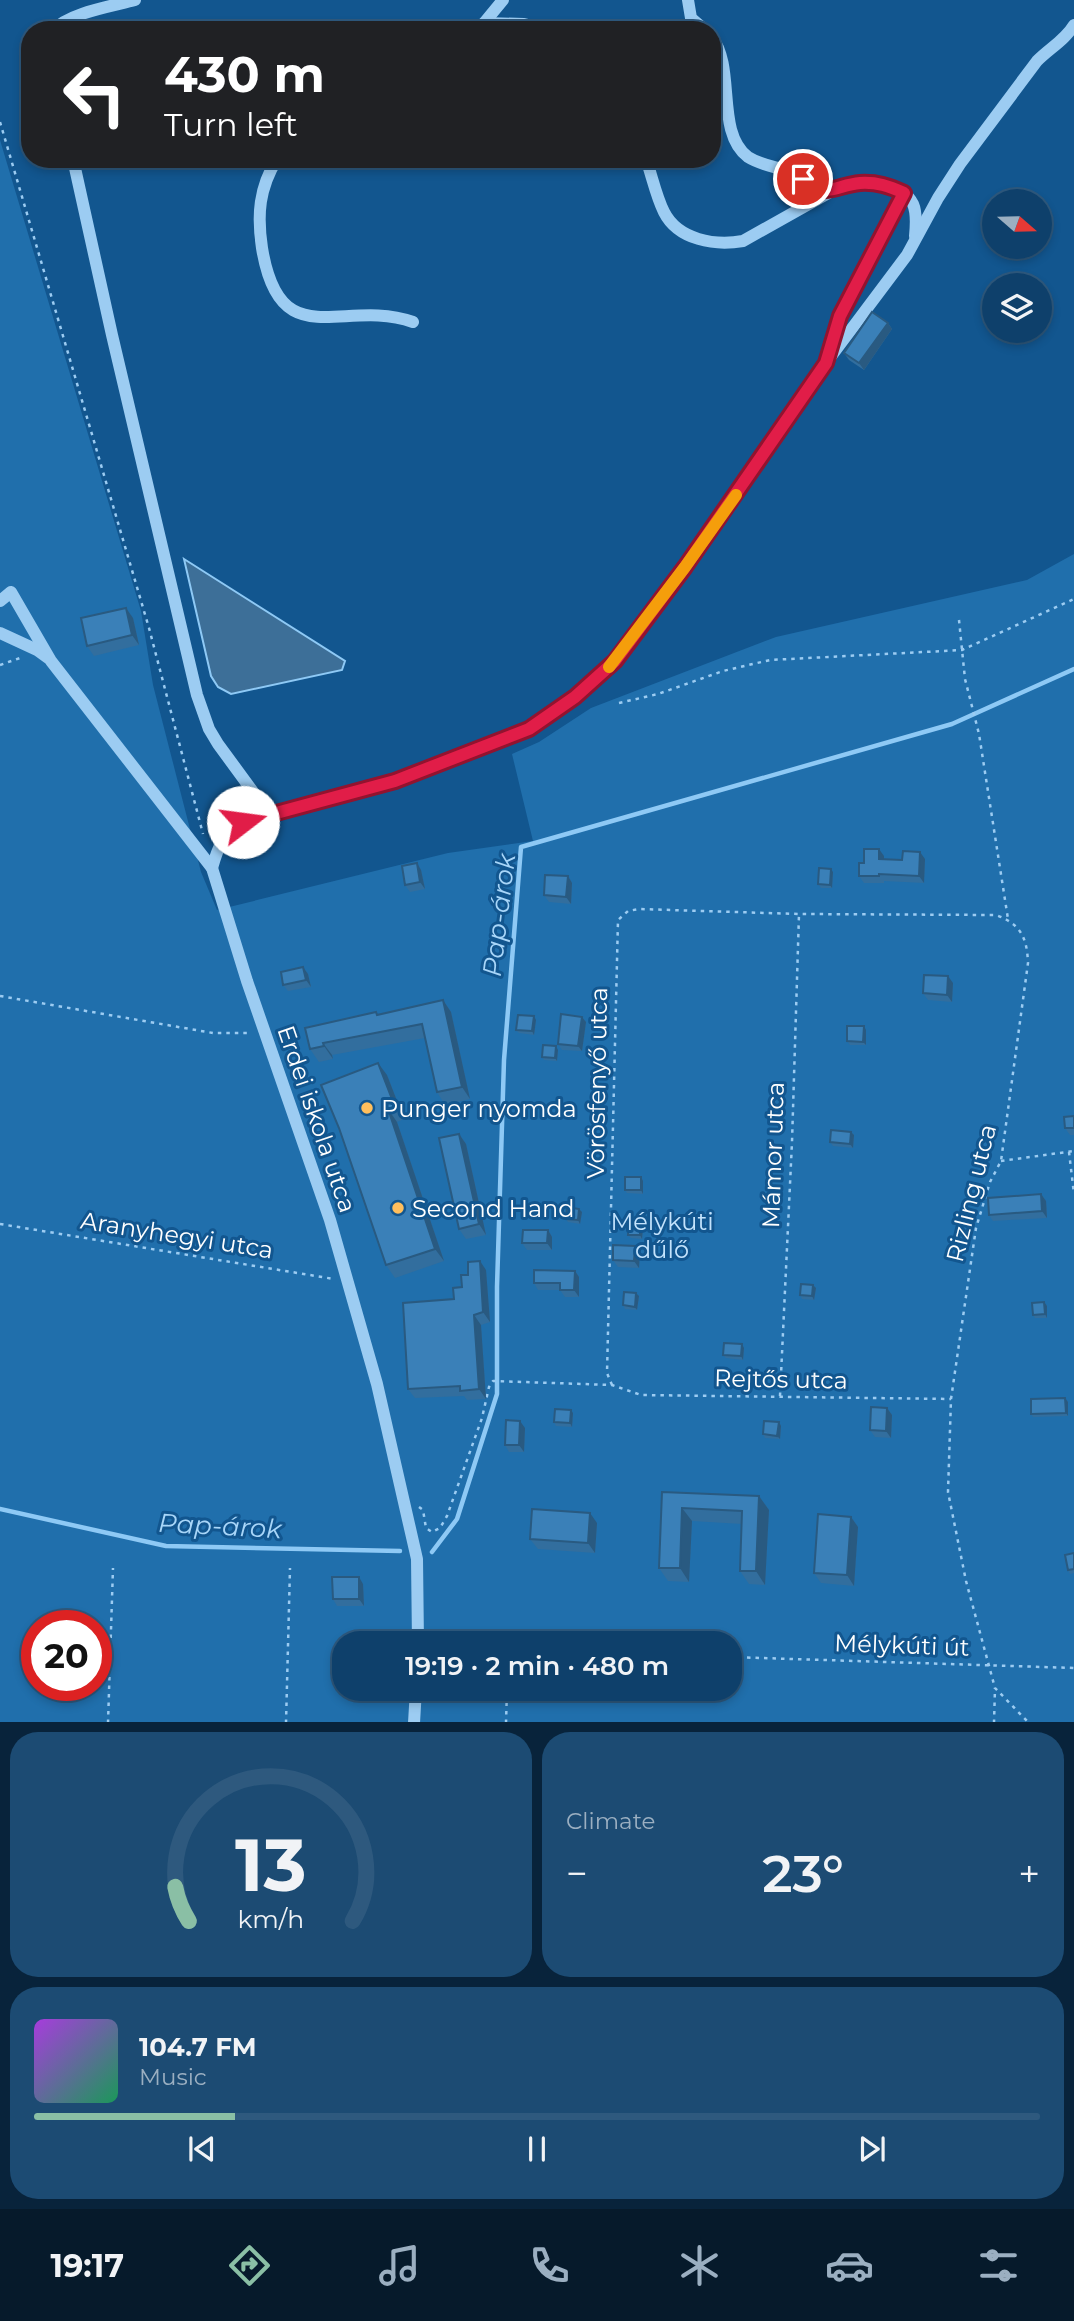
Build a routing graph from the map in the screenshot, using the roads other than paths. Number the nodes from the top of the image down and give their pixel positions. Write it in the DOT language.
graph roads {
  1 [pos="135,0"];
  2 [pos="503,0"];
  3 [pos="688,0"];
  4 [pos="64,21"];
  5 [pos="484,21"];
  6 [pos="694,21"];
  7 [pos="1074,25"];
  8 [pos="721,57"];
  9 [pos="75,168"];
  10 [pos="272,168"];
  11 [pos="649,168"];
  12 [pos="832,191"];
  13 [pos="904,193"];
  14 [pos="915,240"];
  15 [pos="413,323"];
  16 [pos="826,363"];
  17 [pos="0,601"];
  18 [pos="0,633"];
  19 [pos="51,660"];
  20 [pos="270,815"];
  21 [pos="212,868"];
  22 [pos="418,1631"];
  23 [pos="415,1701"];
  24 [pos="414,1722"];
  1 -- 4 [label="street"];
  2 -- 5 [label="street"];
  3 -- 6 [label="street"];
  7 -- 14 [label="street"];
  8 -- 12 [label="street"];
  9 -- 20 [label="street"];
  10 -- 15 [label="street"];
  11 -- 12 [label="street"];
  12 -- 13 [label="street"];
  13 -- 14 [label="street"];
  13 -- 16 [label="street"];
  14 -- 16 [label="street"];
  16 -- 20 [label="street"];
  17 -- 19 [label="street, Erdei iskola utca"];
  18 -- 19 [label="street, Erdei iskola utca"];
  19 -- 21 [label="street, Erdei iskola utca"];
  20 -- 21 [label="street"];
  21 -- 22 [label="street, Erdei iskola utca"];
  23 -- 24 [label="street"];
}
